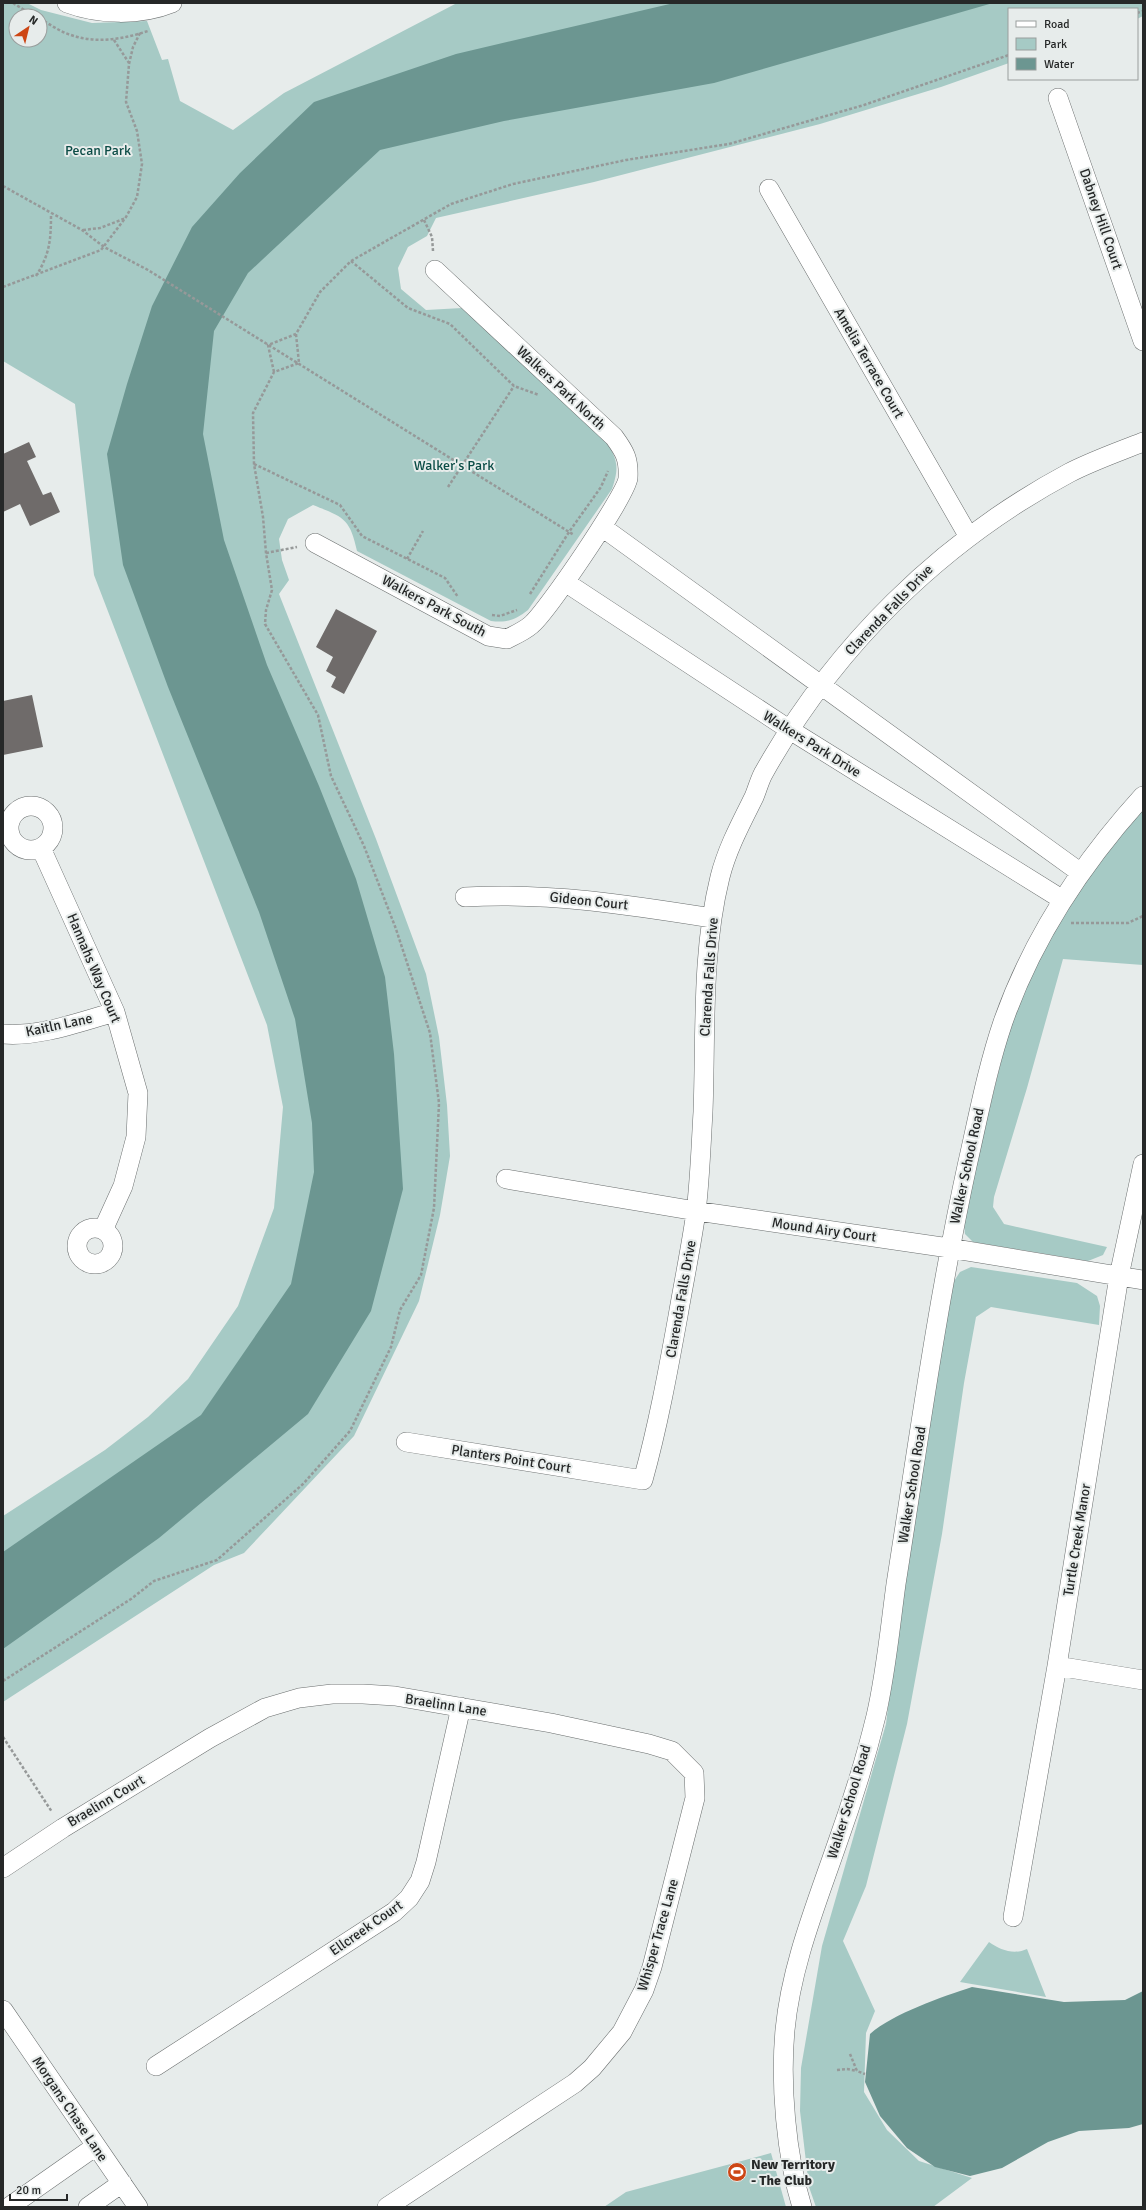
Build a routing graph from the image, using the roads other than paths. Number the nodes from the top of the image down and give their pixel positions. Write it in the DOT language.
graph roads {
  1 [pos="67,3"];
  2 [pos="172,3"];
  3 [pos="1058,98"];
  4 [pos="769,189"];
  5 [pos="435,270"];
  6 [pos="1143,341"];
  7 [pos="1143,442"];
  8 [pos="602,527"];
  9 [pos="969,537"];
  10 [pos="315,543"];
  11 [pos="565,582"];
  12 [pos="821,686"];
  13 [pos="790,730"];
  14 [pos="1143,796"];
  15 [pos="41,848"];
  16 [pos="1081,873"];
  17 [pos="465,897"];
  18 [pos="1063,900"];
  19 [pos="712,918"];
  20 [pos="115,1012"];
  21 [pos="3,1034"];
  22 [pos="1143,1164"];
  23 [pos="506,1179"];
  24 [pos="696,1211"];
  25 [pos="103,1230"];
  26 [pos="949,1248"];
  27 [pos="1119,1276"];
  28 [pos="1143,1280"];
  29 [pos="406,1442"];
  30 [pos="616,1476"];
  31 [pos="1057,1666"];
  32 [pos="1143,1680"];
  33 [pos="461,1706"];
  34 [pos="210,1738"];
  35 [pos="683,1762"];
  36 [pos="3,1868"];
  37 [pos="1013,1917"];
  38 [pos="3,2010"];
  39 [pos="156,2066"];
  40 [pos="96,2146"];
  41 [pos="122,2183"];
  42 [pos="8,2207"];
  43 [pos="88,2207"];
  44 [pos="138,2207"];
  45 [pos="387,2207"];
  46 [pos="802,2207"];
  1 -- 2 [label="street"];
  3 -- 6 [label="street, Dabney Hill Court"];
  4 -- 9 [label="street, Amelia Terrace Court"];
  5 -- 8 [label="street, Walkers Park North"];
  7 -- 9 [label="street, Clarenda Falls Drive"];
  8 -- 11 [label="street, Walkers Park South"];
  8 -- 12 [label="street"];
  9 -- 12 [label="street, Clarenda Falls Drive"];
  10 -- 11 [label="street, Walkers Park South"];
  11 -- 13 [label="street, Walkers Park Drive"];
  12 -- 13 [label="street, Clarenda Falls Drive"];
  12 -- 16 [label="street"];
  13 -- 18 [label="street, Walkers Park Drive"];
  13 -- 19 [label="street, Clarenda Falls Drive"];
  14 -- 16 [label="street, Walker School Road"];
  15 -- 20 [label="street, Hannahs Way Court"];
  16 -- 18 [label="street, Walker School Road"];
  17 -- 19 [label="street, Gideon Court"];
  18 -- 26 [label="street, Walker School Road"];
  19 -- 24 [label="street, Clarenda Falls Drive"];
  20 -- 21 [label="street, Kaitln Lane"];
  20 -- 25 [label="street, Hannahs Way Court"];
  22 -- 27 [label="street, Turtle Creek Manor"];
  23 -- 24 [label="street, Mound Airy Court"];
  24 -- 26 [label="street, Mound Airy Court"];
  24 -- 30 [label="street, Clarenda Falls Drive"];
  26 -- 27 [label="street, Mound Airy Court"];
  26 -- 46 [label="street, Walker School Road"];
  27 -- 28 [label="street, Mound Airy Court"];
  27 -- 31 [label="street, Turtle Creek Manor"];
  29 -- 30 [label="street, Planters Point Court"];
  31 -- 32 [label="street"];
  31 -- 37 [label="street, Turtle Creek Manor"];
  33 -- 34 [label="street, Braelinn Lane"];
  33 -- 35 [label="street, Braelinn Lane"];
  33 -- 39 [label="street, Ellcreek Court"];
  34 -- 36 [label="street, Braelinn Court"];
  35 -- 45 [label="street, Whisper Trace Lane"];
  38 -- 40 [label="street, Morgans Chase Lane"];
  40 -- 41 [label="street, Morgans Chase Lane"];
  40 -- 42 [label="street"];
  41 -- 43 [label="street"];
  41 -- 44 [label="street, Morgans Chase Lane"];
}
